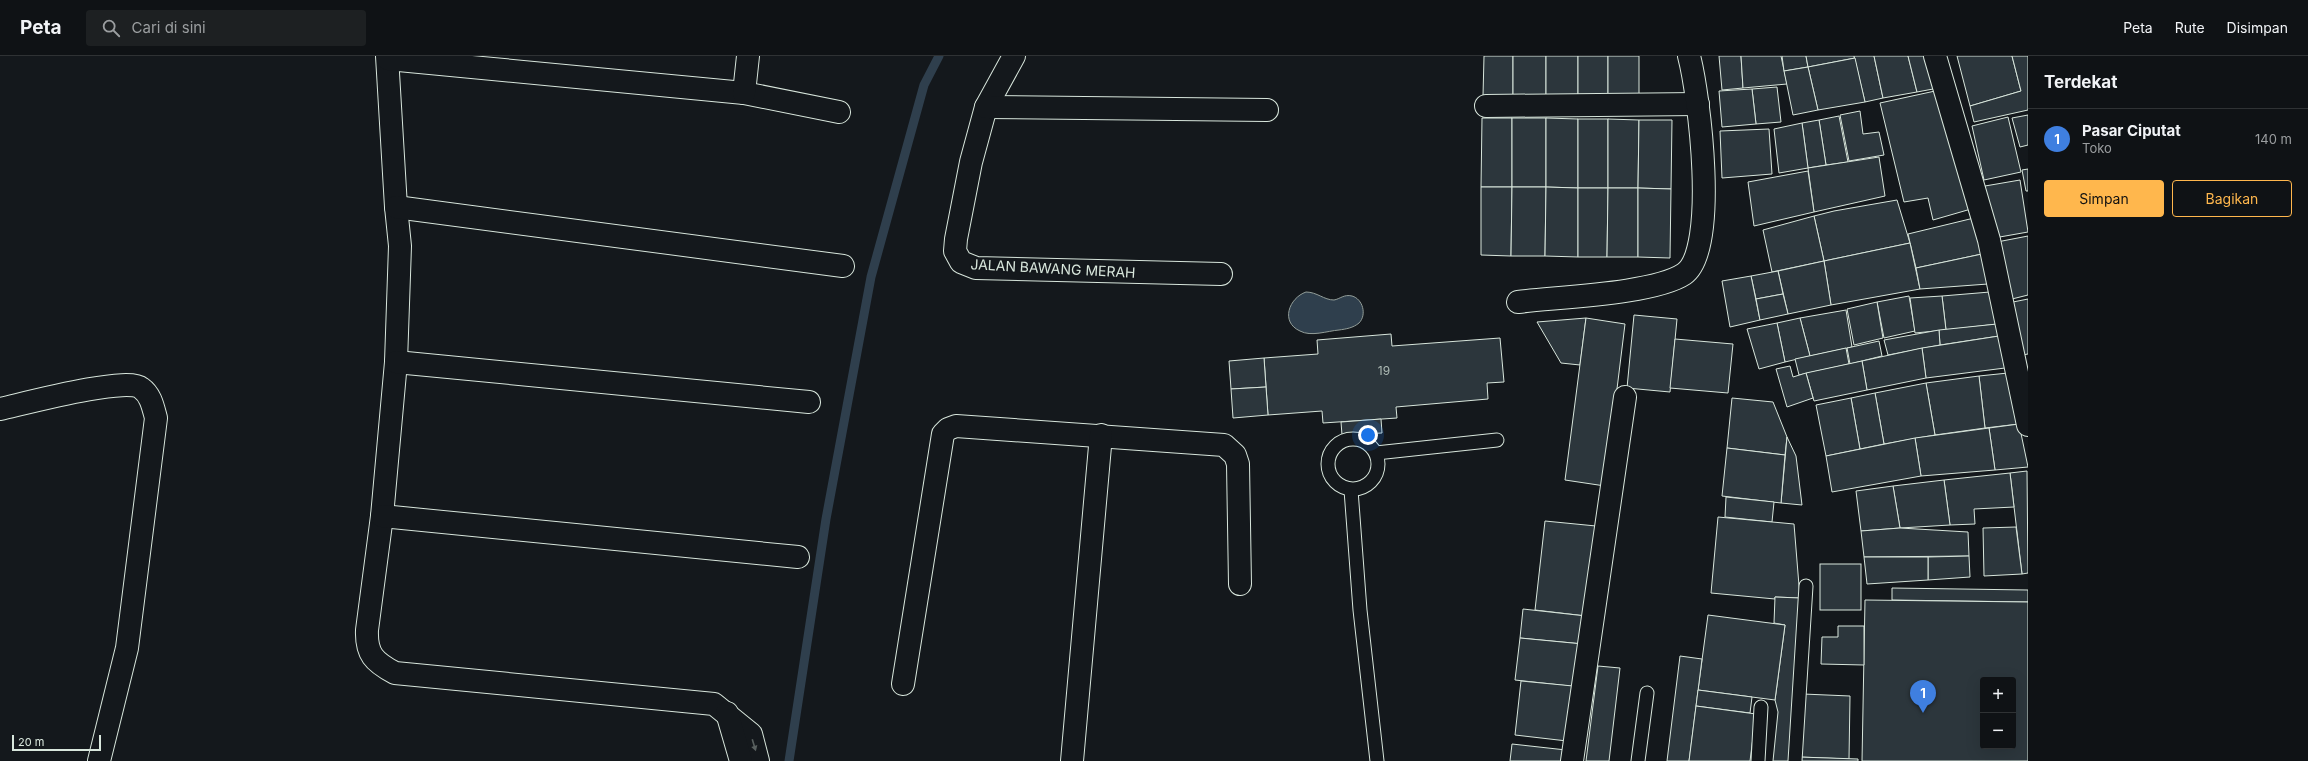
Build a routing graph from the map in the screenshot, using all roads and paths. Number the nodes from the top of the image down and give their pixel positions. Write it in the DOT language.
graph roads {
  1 [pos="748,56"];
  2 [pos="1014,56"];
  3 [pos="1689,56"];
  4 [pos="1935,56"];
  5 [pos="388,58"];
  6 [pos="744,93"];
  7 [pos="1698,104"];
  8 [pos="1486,106"];
  9 [pos="986,108"];
  10 [pos="1268,110"];
  11 [pos="839,112"];
  12 [pos="396,207"];
  13 [pos="843,266"];
  14 [pos="1221,274"];
  15 [pos="1518,302"];
  16 [pos="396,362"];
  17 [pos="1625,397"];
  18 [pos="809,402"];
  19 [pos="0,409"];
  20 [pos="2028,425"];
  21 [pos="1101,435"];
  22 [pos="1497,440"];
  23 [pos="1376,453"];
  24 [pos="1351,490"];
  25 [pos="382,516"];
  26 [pos="798,557"];
  27 [pos="1240,584"];
  28 [pos="1806,586"];
  29 [pos="903,684"];
  30 [pos="1647,693"];
  31 [pos="1761,707"];
  32 [pos="727,713"];
  33 [pos="99,761"];
  34 [pos="741,761"];
  35 [pos="758,761"];
  36 [pos="1072,761"];
  37 [pos="1377,761"];
  38 [pos="1572,761"];
  39 [pos="1638,761"];
  40 [pos="1758,761"];
  41 [pos="1795,761"];
  1 -- 6 [label="street"];
  2 -- 9 [label="street, JALAN BAWANG MERAH"];
  3 -- 7 [label="street"];
  4 -- 20 [label="street"];
  5 -- 6 [label="street"];
  5 -- 12 [label="street"];
  6 -- 11 [label="street"];
  7 -- 8 [label="street"];
  7 -- 15 [label="street"];
  9 -- 10 [label="street"];
  9 -- 14 [label="street, JALAN BAWANG MERAH"];
  12 -- 13 [label="street"];
  12 -- 16 [label="street"];
  16 -- 18 [label="street"];
  16 -- 25 [label="street"];
  17 -- 38 [label="street"];
  19 -- 33 [label="street"];
  21 -- 27 [label="street"];
  21 -- 29 [label="street"];
  21 -- 36 [label="street"];
  22 -- 23 [label="lane"];
  23 -- 24 [label="lane"];
  23 -- 24 [label="lane"];
  24 -- 37 [label="lane"];
  25 -- 26 [label="street"];
  25 -- 32 [label="street"];
  28 -- 41 [label="lane"];
  30 -- 39 [label="lane"];
  31 -- 40 [label="lane"];
  32 -- 34 [label="street"];
  32 -- 35 [label="street, one-way"];
}
